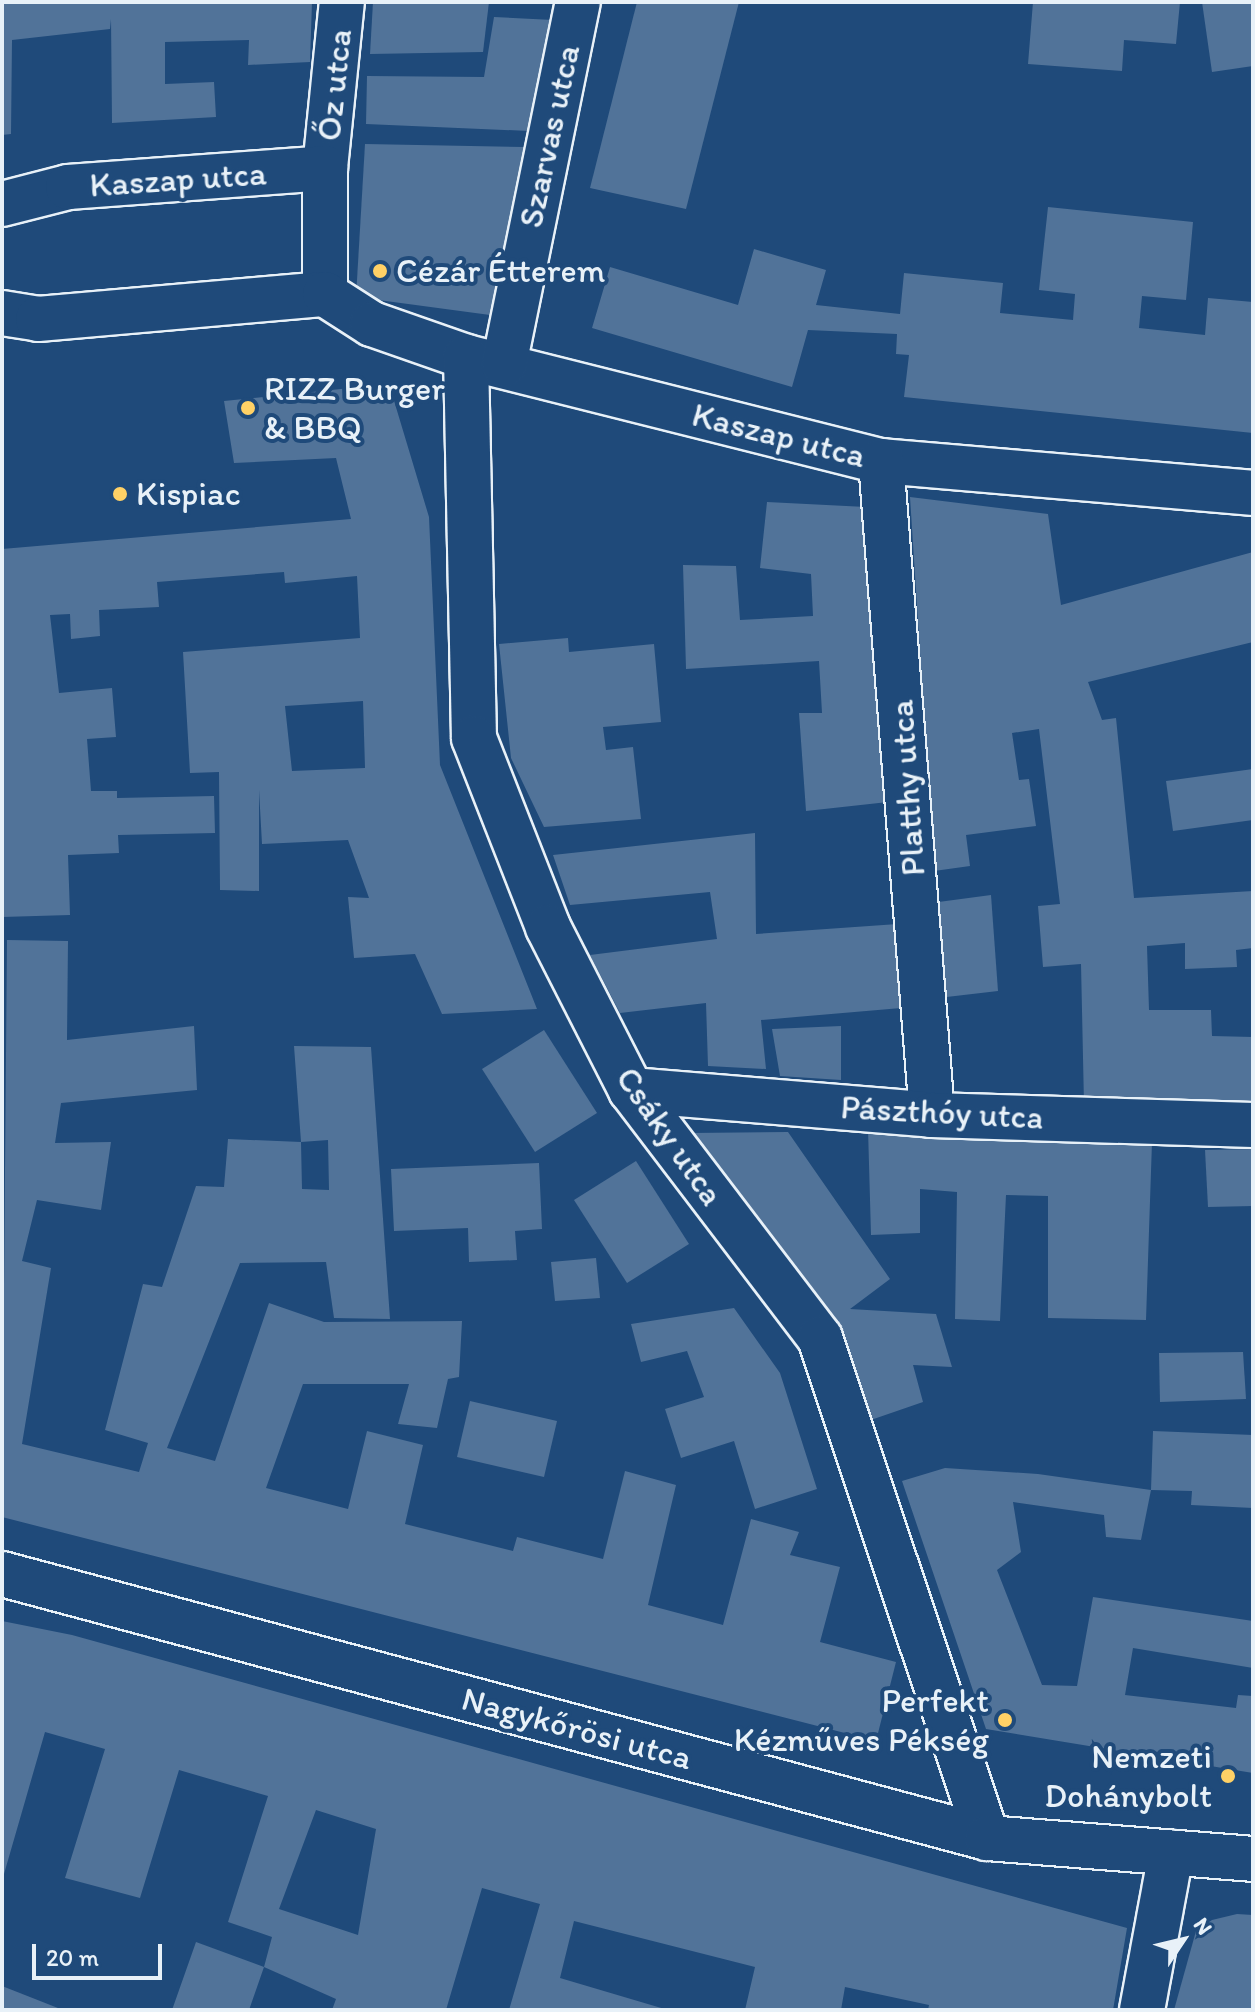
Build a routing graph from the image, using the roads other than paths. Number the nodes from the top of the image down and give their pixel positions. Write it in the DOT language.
graph roads {
  1 [pos="342,2"];
  2 [pos="578,2"];
  3 [pos="325,168"];
  4 [pos="2,204"];
  5 [pos="325,294"];
  6 [pos="2,313"];
  7 [pos="485,361"];
  8 [pos="881,461"];
  9 [pos="1253,493"];
  10 [pos="631,1090"];
  11 [pos="932,1115"];
  12 [pos="1253,1125"];
  13 [pos="2,1574"];
  14 [pos="987,1838"];
  15 [pos="1171,1853"];
  16 [pos="1253,1859"];
  17 [pos="1142,2010"];
  1 -- 3 [label="street, Őz utca"];
  2 -- 7 [label="street, Szarvas utca"];
  3 -- 4 [label="street, Kaszap utca"];
  3 -- 5 [label="street"];
  5 -- 6 [label="street"];
  5 -- 7 [label="street, Kaszap utca"];
  7 -- 8 [label="street, Kaszap utca"];
  7 -- 10 [label="street, Csáky utca"];
  8 -- 9 [label="street, Kaszap utca"];
  8 -- 11 [label="street, Platthy utca"];
  10 -- 11 [label="street, Pászthóy utca"];
  10 -- 14 [label="street, Csáky utca"];
  11 -- 12 [label="street, Pászthóy utca"];
  13 -- 14 [label="street, Nagykőrösi utca"];
  14 -- 15 [label="street, Nagykőrösi utca"];
  15 -- 16 [label="street, Nagykőrösi utca"];
  15 -- 17 [label="street"];
}
